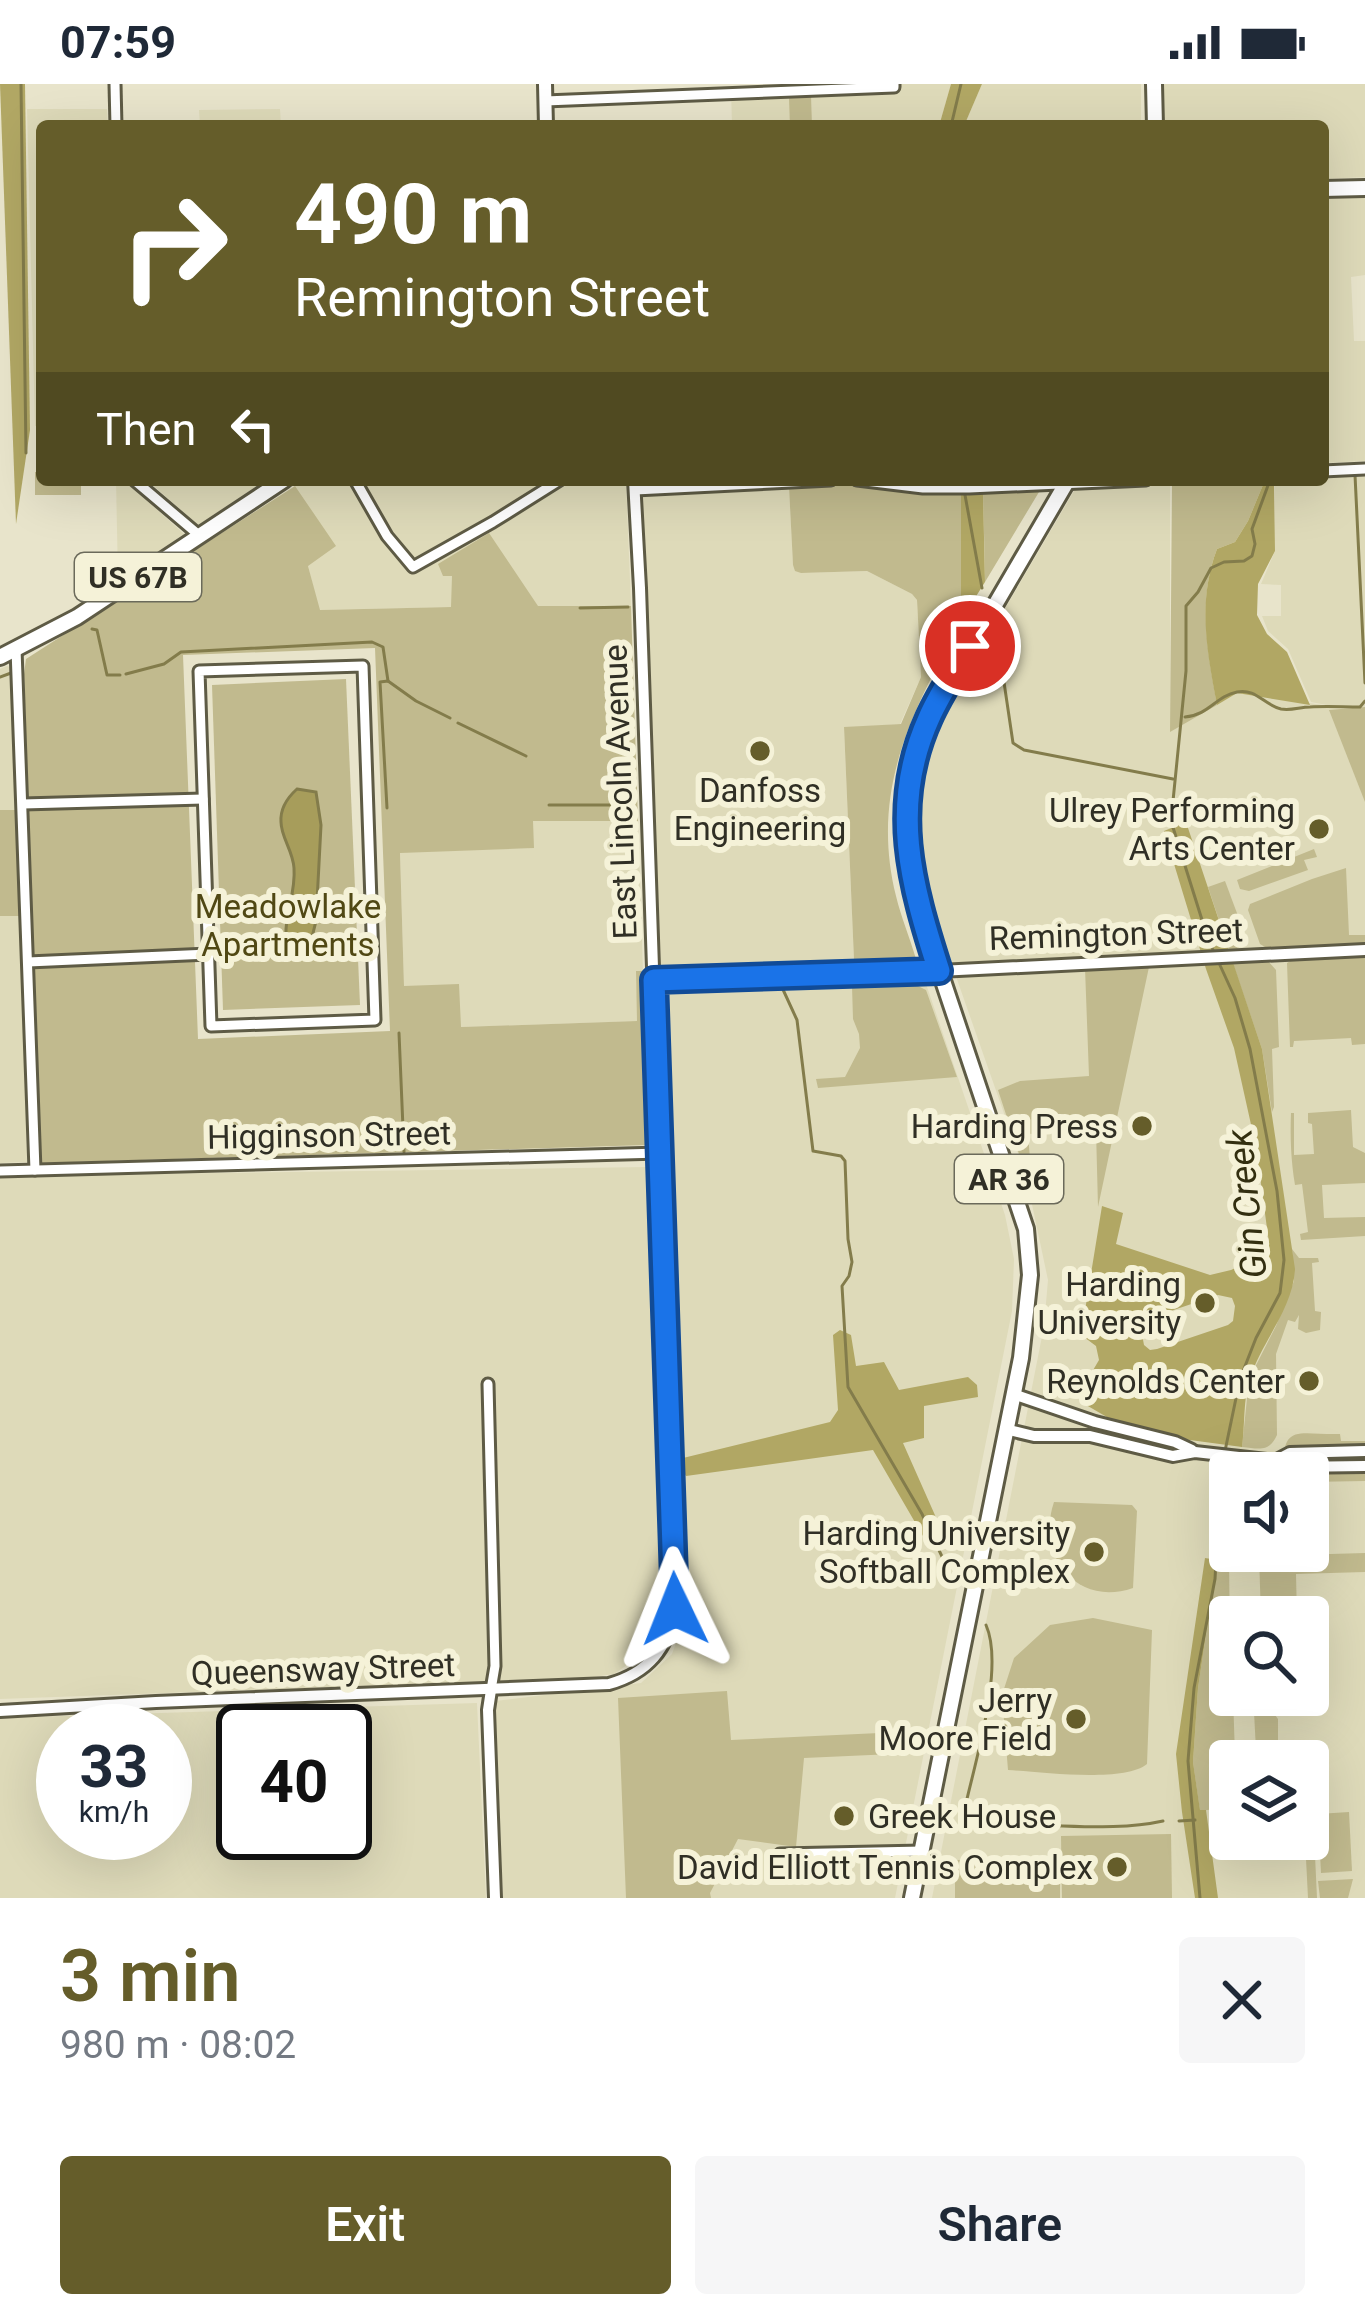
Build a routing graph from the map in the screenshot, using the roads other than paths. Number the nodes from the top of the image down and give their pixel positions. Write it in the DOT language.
graph roads {
  1 [pos="115,84"];
  2 [pos="545,84"];
  3 [pos="1154,84"];
  4 [pos="894,86"];
  5 [pos="692,89"];
  6 [pos="545,101"];
  7 [pos="116,120"];
  8 [pos="545,120"];
  9 [pos="1155,120"];
  10 [pos="1365,188"];
  11 [pos="1329,190"];
  12 [pos="1365,469"];
  13 [pos="1329,471"];
  14 [pos="141,486"];
  15 [pos="275,486"];
  16 [pos="358,486"];
  17 [pos="550,486"];
  18 [pos="634,486"];
  19 [pos="906,486"];
  20 [pos="971,486"];
  21 [pos="1064,486"];
  22 [pos="200,536"];
  23 [pos="16,650"];
  24 [pos="0,657"];
  25 [pos="203,799"];
  26 [pos="22,804"];
  27 [pos="1365,950"];
  28 [pos="209,954"];
  29 [pos="28,962"];
  30 [pos="939,971"];
  31 [pos="654,980"];
  32 [pos="660,1153"];
  33 [pos="35,1170"];
  34 [pos="0,1171"];
  35 [pos="488,1384"];
  36 [pos="1013,1394"];
  37 [pos="1006,1429"];
  38 [pos="1365,1451"];
  39 [pos="1195,1452"];
  40 [pos="1328,1452"];
  41 [pos="1209,1454"];
  42 [pos="1329,1466"];
  43 [pos="1365,1466"];
  44 [pos="645,1669"];
  45 [pos="491,1690"];
  46 [pos="0,1712"];
  47 [pos="922,1851"];
  48 [pos="779,1855"];
  49 [pos="495,1898"];
  50 [pos="912,1898"];
  1 -- 7 [label="street"];
  2 -- 6 [label="main road"];
  3 -- 9 [label="main road"];
  4 -- 5 [label="street"];
  5 -- 6 [label="street"];
  6 -- 8 [label="main road"];
  10 -- 11 [label="main road"];
  12 -- 13 [label="street"];
  14 -- 22 [label="street"];
  15 -- 22 [label="main road, US 67B"];
  16 -- 17 [label="street"];
  18 -- 31 [label="street, East Lincoln Avenue"];
  19 -- 20 [label="street"];
  21 -- 30 [label="main road, AR 36"];
  22 -- 23 [label="main road, US 67B"];
  23 -- 24 [label="main road, US 67B"];
  23 -- 26 [label="street"];
  25 -- 26 [label="street"];
  25 -- 28 [label="street"];
  25 -- 28 [label="street"];
  26 -- 29 [label="street"];
  27 -- 30 [label="street, Remington Street"];
  28 -- 29 [label="street"];
  29 -- 33 [label="street"];
  30 -- 31 [label="street, Remington Street"];
  30 -- 36 [label="main road, AR 36"];
  31 -- 32 [label="street, East Lincoln Avenue"];
  32 -- 33 [label="street, Higginson Street"];
  32 -- 44 [label="street, East Lincoln Avenue"];
  33 -- 34 [label="street, Higginson Street"];
  35 -- 45 [label="street"];
  36 -- 37 [label="main road, AR 36"];
  36 -- 39 [label="street"];
  37 -- 39 [label="street"];
  37 -- 47 [label="main road, AR 36"];
  38 -- 40 [label="street"];
  39 -- 41 [label="street"];
  42 -- 43 [label="street"];
  44 -- 45 [label="street, Queensway Street"];
  45 -- 46 [label="street, Queensway Street"];
  45 -- 49 [label="street"];
  47 -- 48 [label="street"];
  47 -- 50 [label="main road, AR 36"];
}
